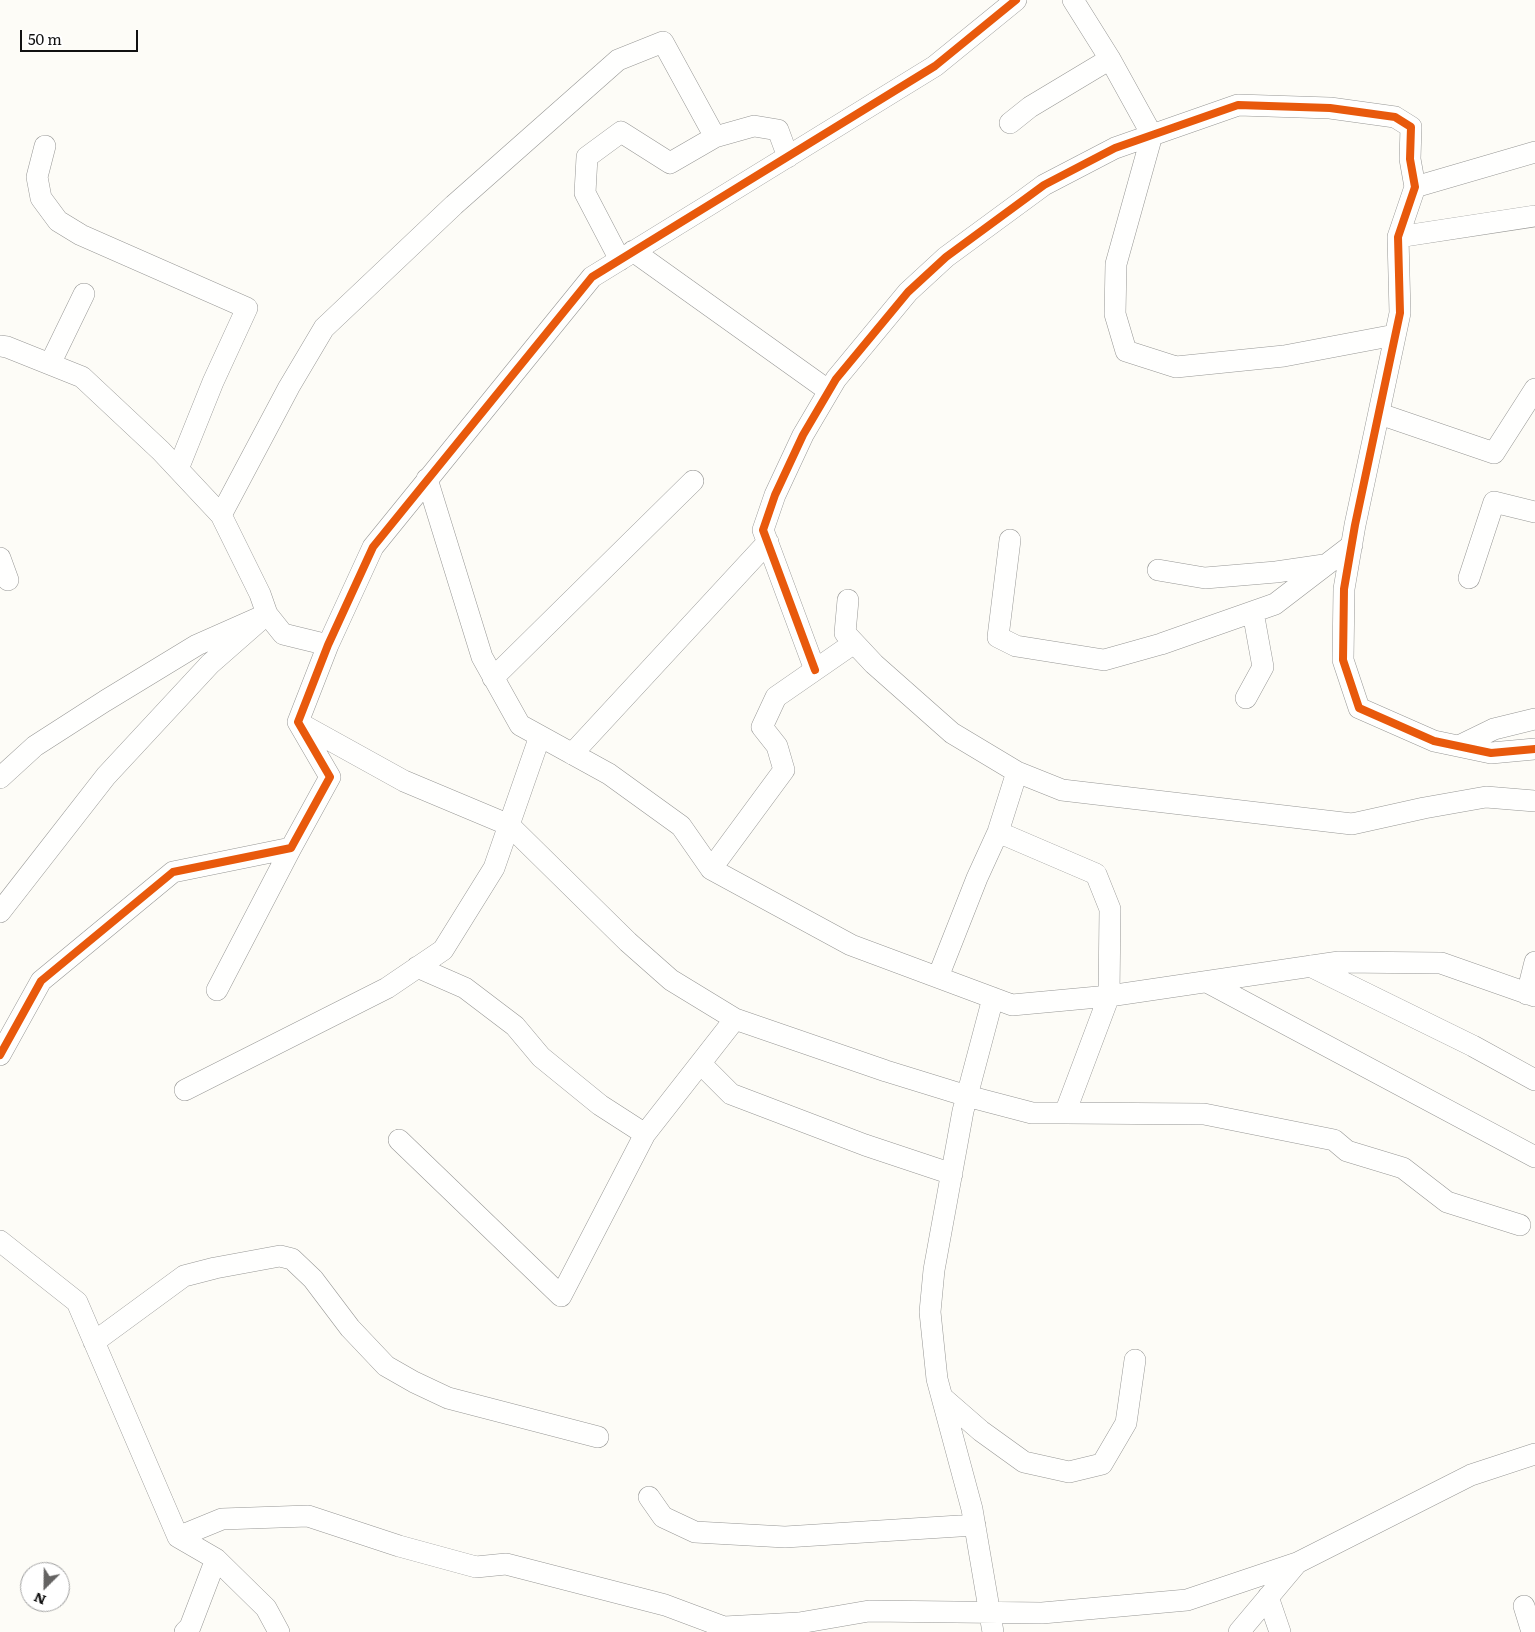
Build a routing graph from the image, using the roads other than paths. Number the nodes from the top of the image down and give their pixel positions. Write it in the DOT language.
graph roads {
  1 [pos="1016,0"];
  2 [pos="1073,0"];
  3 [pos="1110,58"];
  4 [pos="1010,123"];
  5 [pos="1152,135"];
  6 [pos="715,138"];
  7 [pos="45,146"];
  8 [pos="1535,152"];
  9 [pos="788,157"];
  10 [pos="1415,186"];
  11 [pos="1535,216"];
  12 [pos="1398,237"];
  13 [pos="627,255"];
  14 [pos="84,294"];
  15 [pos="1396,335"];
  16 [pos="0,346"];
  17 [pos="50,364"];
  18 [pos="1535,389"];
  19 [pos="829,391"];
  20 [pos="1380,414"];
  21 [pos="178,469"];
  22 [pos="428,479"];
  23 [pos="693,481"];
  24 [pos="1535,512"];
  25 [pos="221,515"];
  26 [pos="1010,540"];
  27 [pos="768,542"];
  28 [pos="1352,545"];
  29 [pos="0,558"];
  30 [pos="1326,564"];
  31 [pos="1158,570"];
  32 [pos="1469,578"];
  33 [pos="8,580"];
  34 [pos="848,600"];
  35 [pos="1253,612"];
  36 [pos="267,614"];
  37 [pos="854,643"];
  38 [pos="328,645"];
  39 [pos="815,670"];
  40 [pos="493,678"];
  41 [pos="1246,698"];
  42 [pos="1535,719"];
  43 [pos="298,722"];
  44 [pos="540,736"];
  45 [pos="1459,746"];
  46 [pos="1535,749"];
  47 [pos="572,754"];
  48 [pos="1016,772"];
  49 [pos="0,778"];
  50 [pos="1535,802"];
  51 [pos="509,826"];
  52 [pos="998,832"];
  53 [pos="291,848"];
  54 [pos="711,869"];
  55 [pos="0,912"];
  56 [pos="1535,962"];
  57 [pos="1310,966"];
  58 [pos="417,967"];
  59 [pos="938,978"];
  60 [pos="1207,982"];
  61 [pos="216,990"];
  62 [pos="1531,995"];
  63 [pos="1108,996"];
  64 [pos="994,998"];
  65 [pos="735,1019"];
  66 [pos="0,1055"];
  67 [pos="700,1064"];
  68 [pos="1535,1080"];
  69 [pos="186,1090"];
  70 [pos="968,1096"];
  71 [pos="1066,1113"];
  72 [pos="646,1134"];
  73 [pos="398,1140"];
  74 [pos="1535,1157"];
  75 [pos="952,1174"];
  76 [pos="1520,1225"];
  77 [pos="0,1241"];
  78 [pos="94,1342"];
  79 [pos="1135,1360"];
  80 [pos="943,1398"];
  81 [pos="598,1437"];
  82 [pos="1535,1454"];
  83 [pos="649,1497"];
  84 [pos="975,1526"];
  85 [pos="178,1536"];
  86 [pos="216,1559"];
  87 [pos="1297,1562"];
  88 [pos="1268,1597"];
  89 [pos="1524,1606"];
  90 [pos="990,1611"];
  91 [pos="185,1632"];
  92 [pos="279,1632"];
  93 [pos="993,1632"];
  94 [pos="1239,1632"];
  95 [pos="1280,1632"];
  96 [pos="1532,1632"];
  1 -- 9 [label="street"];
  2 -- 3 [label="street"];
  3 -- 4 [label="street"];
  3 -- 5 [label="street"];
  5 -- 10 [label="street"];
  5 -- 15 [label="street"];
  5 -- 19 [label="street"];
  6 -- 9 [label="street"];
  6 -- 13 [label="street"];
  6 -- 25 [label="street"];
  7 -- 21 [label="street"];
  8 -- 10 [label="street"];
  9 -- 13 [label="street"];
  10 -- 12 [label="street"];
  11 -- 12 [label="street"];
  12 -- 15 [label="street"];
  13 -- 19 [label="street"];
  13 -- 22 [label="street"];
  14 -- 17 [label="street"];
  15 -- 20 [label="street"];
  16 -- 17 [label="street"];
  17 -- 21 [label="street"];
  18 -- 20 [label="street"];
  19 -- 27 [label="street"];
  20 -- 28 [label="street"];
  21 -- 25 [label="street"];
  22 -- 38 [label="street"];
  22 -- 40 [label="street"];
  23 -- 40 [label="street"];
  24 -- 32 [label="street"];
  25 -- 36 [label="street"];
  26 -- 35 [label="street"];
  27 -- 39 [label="street"];
  27 -- 47 [label="street"];
  28 -- 30 [label="street"];
  28 -- 45 [label="street"];
  29 -- 33 [label="street"];
  30 -- 31 [label="street"];
  30 -- 35 [label="street"];
  34 -- 37 [label="street"];
  35 -- 41 [label="street"];
  36 -- 38 [label="street"];
  36 -- 49 [label="street"];
  36 -- 55 [label="street"];
  37 -- 39 [label="street"];
  37 -- 48 [label="street"];
  38 -- 43 [label="street"];
  39 -- 54 [label="street"];
  40 -- 44 [label="street"];
  42 -- 45 [label="street"];
  43 -- 51 [label="street"];
  43 -- 53 [label="street"];
  44 -- 47 [label="street"];
  44 -- 51 [label="street"];
  45 -- 46 [label="street"];
  47 -- 54 [label="street"];
  48 -- 50 [label="street"];
  48 -- 52 [label="street"];
  51 -- 58 [label="street"];
  51 -- 65 [label="street"];
  52 -- 59 [label="street"];
  52 -- 63 [label="street"];
  53 -- 61 [label="street"];
  53 -- 66 [label="street"];
  54 -- 59 [label="street"];
  56 -- 62 [label="street"];
  57 -- 60 [label="street"];
  57 -- 62 [label="street"];
  57 -- 68 [label="street"];
  58 -- 69 [label="street"];
  58 -- 72 [label="street"];
  59 -- 64 [label="street"];
  60 -- 63 [label="street"];
  60 -- 74 [label="street"];
  63 -- 64 [label="street"];
  63 -- 71 [label="street"];
  64 -- 70 [label="street"];
  65 -- 67 [label="street"];
  65 -- 70 [label="street"];
  67 -- 72 [label="street"];
  67 -- 75 [label="street"];
  70 -- 71 [label="street"];
  70 -- 75 [label="street"];
  71 -- 76 [label="street"];
  72 -- 73 [label="street"];
  75 -- 80 [label="street"];
  77 -- 78 [label="street"];
  78 -- 81 [label="street"];
  78 -- 85 [label="street"];
  79 -- 80 [label="street"];
  80 -- 84 [label="street"];
  82 -- 87 [label="street"];
  83 -- 84 [label="street"];
  84 -- 90 [label="street"];
  85 -- 86 [label="street"];
  85 -- 90 [label="street"];
  86 -- 91 [label="street"];
  86 -- 92 [label="street"];
  87 -- 88 [label="street"];
  87 -- 90 [label="street"];
  88 -- 94 [label="street"];
  88 -- 95 [label="street"];
  89 -- 96 [label="street"];
  90 -- 93 [label="street"];
}
